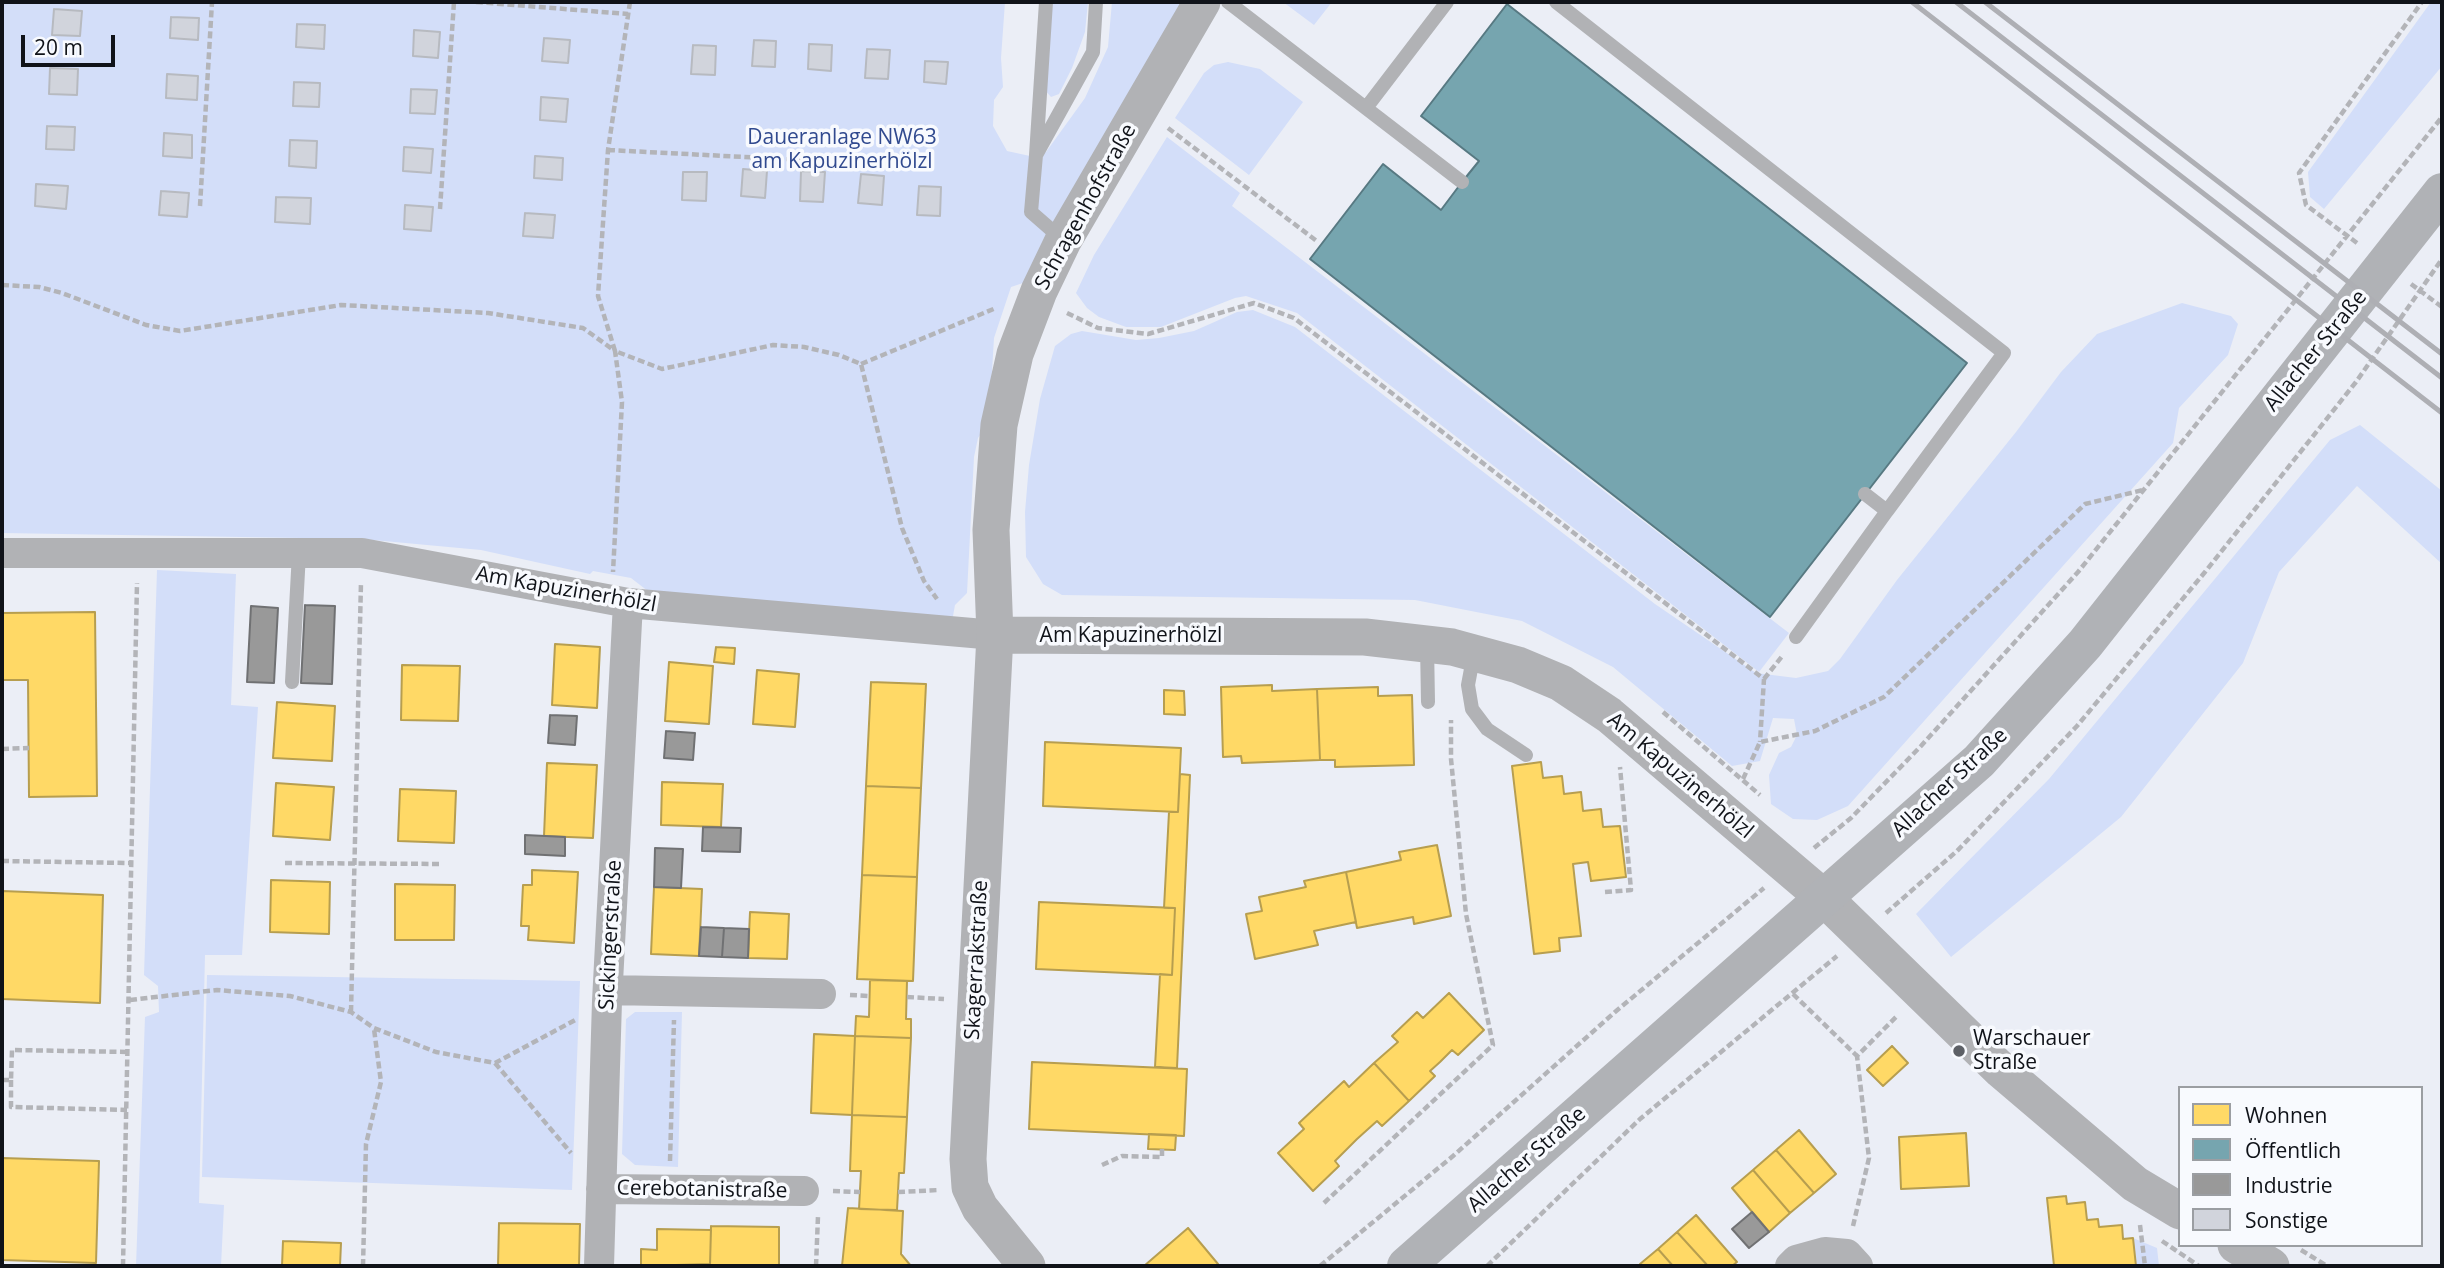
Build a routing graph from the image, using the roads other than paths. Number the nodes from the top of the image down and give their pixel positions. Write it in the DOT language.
graph roads {
  1 [pos="1046,2"];
  2 [pos="1096,2"];
  3 [pos="1202,2"];
  4 [pos="1228,2"];
  5 [pos="1447,2"];
  6 [pos="1556,2"];
  7 [pos="1366,108"];
  8 [pos="1036,155"];
  9 [pos="1462,182"];
  10 [pos="2442,192"];
  11 [pos="1063,241"];
  12 [pos="1865,494"];
  13 [pos="1887,511"];
  14 [pos="2,553"];
  15 [pos="299,553"];
  16 [pos="614,601"];
  17 [pos="995,635"];
  18 [pos="1796,637"];
  19 [pos="1427,644"];
  20 [pos="1474,653"];
  21 [pos="292,682"];
  22 [pos="1428,702"];
  23 [pos="1526,755"];
  24 [pos="821,994"];
  25 [pos="608,995"];
  26 [pos="601,1189"];
  27 [pos="811,1197"];
  28 [pos="2178,1210"];
  29 [pos="2239,1247"];
  30 [pos="1852,1260"];
  31 [pos="599,1266"];
  32 [pos="1027,1266"];
  33 [pos="1406,1266"];
  34 [pos="1790,1266"];
  35 [pos="2271,1266"];
  1 -- 8 [label="lane"];
  2 -- 8 [label="lane"];
  3 -- 11 [label="street, Schragenhofstraße"];
  4 -- 7 [label="lane"];
  5 -- 7 [label="lane"];
  6 -- 13 [label="lane"];
  7 -- 9 [label="lane"];
  8 -- 11 [label="lane"];
  10 -- 33 [label="main road, Allacher Straße"];
  11 -- 17 [label="street, Schragenhofstraße"];
  12 -- 13 [label="lane"];
  13 -- 18 [label="lane"];
  14 -- 15 [label="street, Am Kapuzinerhölzl"];
  15 -- 16 [label="street, Am Kapuzinerhölzl"];
  15 -- 21 [label="lane"];
  16 -- 17 [label="street, Am Kapuzinerhölzl"];
  16 -- 25 [label="street, Sickingerstraße"];
  17 -- 19 [label="street, Am Kapuzinerhölzl"];
  17 -- 32 [label="street, Skagerrakstraße"];
  19 -- 20 [label="street, Am Kapuzinerhölzl"];
  19 -- 22 [label="lane"];
  20 -- 23 [label="lane"];
  20 -- 28 [label="street, Am Kapuzinerhölzl"];
  24 -- 25 [label="street"];
  25 -- 26 [label="street, Sickingerstraße"];
  26 -- 27 [label="street, Cerebotanistraße"];
  26 -- 31 [label="street, Sickingerstraße"];
  29 -- 35 [label="street"];
  30 -- 34 [label="street"];
}
